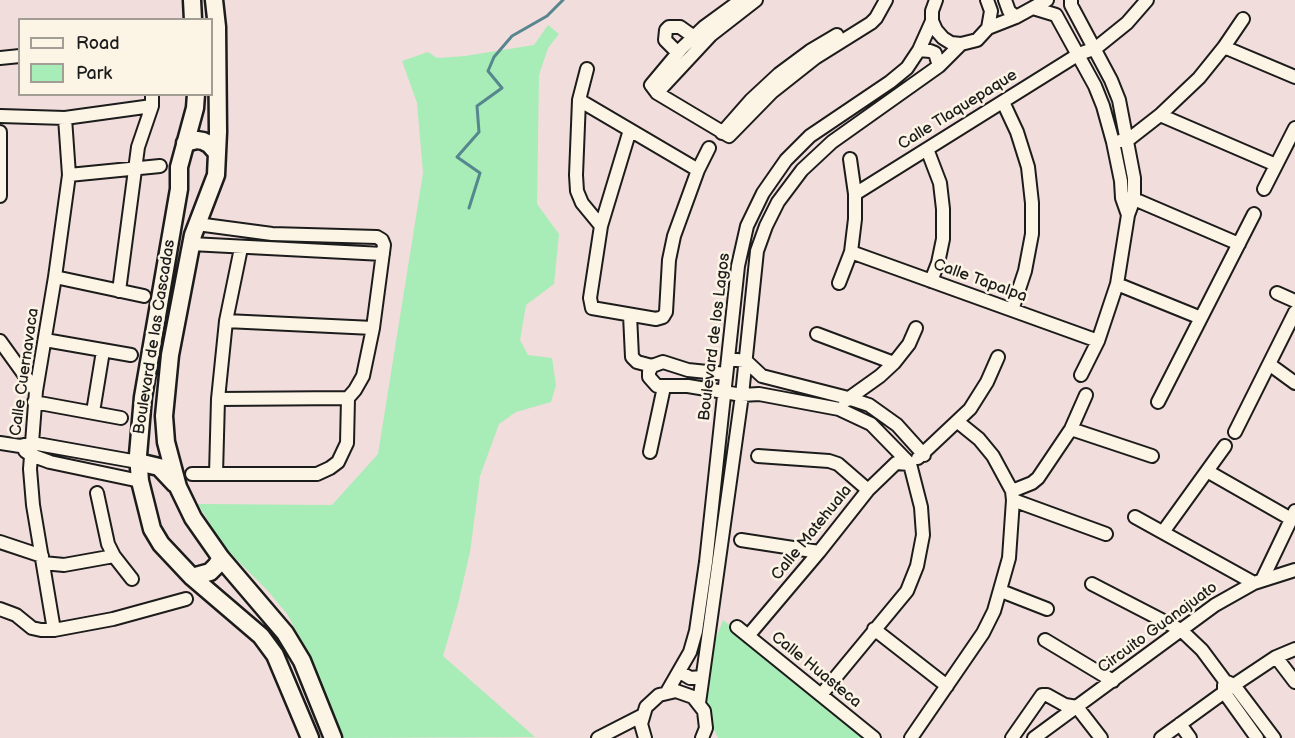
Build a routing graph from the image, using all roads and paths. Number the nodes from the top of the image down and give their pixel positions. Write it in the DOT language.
graph roads {
  1 [pos="192,0"];
  2 [pos="214,0"];
  3 [pos="741,0"];
  4 [pos="756,0"];
  5 [pos="876,0"];
  6 [pos="886,0"];
  7 [pos="987,0"];
  8 [pos="1005,0"];
  9 [pos="1047,0"];
  10 [pos="1147,0"];
  11 [pos="935,1"];
  12 [pos="1071,2"];
  13 [pos="1033,8"];
  14 [pos="730,13"];
  15 [pos="1056,15"];
  16 [pos="1016,17"];
  17 [pos="193,18"];
  18 [pos="1243,19"];
  19 [pos="932,21"];
  20 [pos="988,28"];
  21 [pos="694,37"];
  22 [pos="961,44"];
  23 [pos="1224,47"];
  24 [pos="1096,48"];
  25 [pos="920,50"];
  26 [pos="684,52"];
  27 [pos="1079,54"];
  28 [pos="18,56"];
  29 [pos="0,58"];
  30 [pos="939,66"];
  31 [pos="587,69"];
  32 [pos="1295,77"];
  33 [pos="196,96"];
  34 [pos="152,100"];
  35 [pos="579,100"];
  36 [pos="1003,102"];
  37 [pos="1160,115"];
  38 [pos="0,116"];
  39 [pos="65,118"];
  40 [pos="1295,128"];
  41 [pos="630,130"];
  42 [pos="0,132"];
  43 [pos="722,133"];
  44 [pos="1128,140"];
  45 [pos="1113,142"];
  46 [pos="185,143"];
  47 [pos="708,148"];
  48 [pos="927,149"];
  49 [pos="217,153"];
  50 [pos="850,159"];
  51 [pos="1276,165"];
  52 [pos="160,166"];
  53 [pos="135,169"];
  54 [pos="698,170"];
  55 [pos="69,175"];
  56 [pos="179,189"];
  57 [pos="1264,189"];
  58 [pos="208,193"];
  59 [pos="855,194"];
  60 [pos="0,196"];
  61 [pos="1128,198"];
  62 [pos="1254,214"];
  63 [pos="196,224"];
  64 [pos="601,226"];
  65 [pos="272,234"];
  66 [pos="191,244"];
  67 [pos="1239,244"];
  68 [pos="241,248"];
  69 [pos="270,250"];
  70 [pos="850,252"];
  71 [pos="383,254"];
  72 [pos="55,277"];
  73 [pos="931,281"];
  74 [pos="839,283"];
  75 [pos="1117,284"];
  76 [pos="119,291"];
  77 [pos="1276,293"];
  78 [pos="144,296"];
  79 [pos="1295,301"];
  80 [pos="1012,310"];
  81 [pos="1295,312"];
  82 [pos="630,315"];
  83 [pos="1201,318"];
  84 [pos="226,321"];
  85 [pos="373,328"];
  86 [pos="916,328"];
  87 [pos="817,334"];
  88 [pos="45,340"];
  89 [pos="0,341"];
  90 [pos="1098,341"];
  91 [pos="103,351"];
  92 [pos="131,355"];
  93 [pos="998,357"];
  94 [pos="728,359"];
  95 [pos="746,361"];
  96 [pos="894,363"];
  97 [pos="1269,364"];
  98 [pos="652,366"];
  99 [pos="726,374"];
  100 [pos="1081,375"];
  101 [pos="762,376"];
  102 [pos="1295,383"];
  103 [pos="797,386"];
  104 [pos="664,387"];
  105 [pos="724,392"];
  106 [pos="759,394"];
  107 [pos="742,395"];
  108 [pos="1086,395"];
  109 [pos="35,396"];
  110 [pos="348,398"];
  111 [pos="848,398"];
  112 [pos="218,399"];
  113 [pos="793,400"];
  114 [pos="1158,402"];
  115 [pos="839,409"];
  116 [pos="93,412"];
  117 [pos="121,418"];
  118 [pos="958,422"];
  119 [pos="1071,429"];
  120 [pos="1234,432"];
  121 [pos="0,443"];
  122 [pos="1225,446"];
  123 [pos="28,448"];
  124 [pos="651,452"];
  125 [pos="89,454"];
  126 [pos="924,455"];
  127 [pos="758,456"];
  128 [pos="1152,456"];
  129 [pos="138,462"];
  130 [pos="910,464"];
  131 [pos="87,470"];
  132 [pos="1207,471"];
  133 [pos="192,474"];
  134 [pos="216,474"];
  135 [pos="140,481"];
  136 [pos="178,487"];
  137 [pos="868,490"];
  138 [pos="97,494"];
  139 [pos="1013,495"];
  140 [pos="1293,515"];
  141 [pos="1135,517"];
  142 [pos="1162,532"];
  143 [pos="1106,534"];
  144 [pos="741,540"];
  145 [pos="0,542"];
  146 [pos="819,552"];
  147 [pos="114,556"];
  148 [pos="220,558"];
  149 [pos="42,559"];
  150 [pos="1295,570"];
  151 [pos="192,577"];
  152 [pos="132,579"];
  153 [pos="1258,581"];
  154 [pos="1092,584"];
  155 [pos="1001,591"];
  156 [pos="186,599"];
  157 [pos="0,609"];
  158 [pos="1047,609"];
  159 [pos="737,627"];
  160 [pos="874,629"];
  161 [pos="54,630"];
  162 [pos="1181,630"];
  163 [pos="748,636"];
  164 [pos="1046,640"];
  165 [pos="1295,649"];
  166 [pos="1276,657"];
  167 [pos="680,672"];
  168 [pos="702,676"];
  169 [pos="1113,681"];
  170 [pos="1295,682"];
  171 [pos="947,686"];
  172 [pos="1227,686"];
  173 [pos="667,692"];
  174 [pos="820,694"];
  175 [pos="699,703"];
  176 [pos="1077,707"];
  177 [pos="642,715"];
  178 [pos="1180,724"];
  179 [pos="621,733"];
  180 [pos="706,735"];
  181 [pos="310,738"];
  182 [pos="333,738"];
  183 [pos="598,738"];
  184 [pos="645,738"];
  185 [pos="874,738"];
  186 [pos="911,738"];
  187 [pos="1012,738"];
  188 [pos="1034,738"];
  189 [pos="1101,738"];
  190 [pos="1161,738"];
  191 [pos="1190,738"];
  192 [pos="1257,738"];
  193 [pos="1274,738"];
  1 -- 17 [label="main road"];
  2 -- 49 [label="main road, Boulevard de las Cascadas"];
  3 -- 14 [label="street"];
  4 -- 14 [label="street"];
  5 -- 43 [label="street"];
  6 -- 43 [label="street"];
  7 -- 20 [label="street"];
  8 -- 16 [label="street"];
  9 -- 13 [label="street"];
  10 -- 24 [label="street"];
  11 -- 19 [label="street, Boulevard de los Lagos"];
  12 -- 15 [label="street"];
  12 -- 24 [label="street"];
  13 -- 15 [label="street"];
  13 -- 16 [label="street"];
  14 -- 21 [label="street"];
  14 -- 26 [label="street"];
  15 -- 27 [label="street"];
  16 -- 20 [label="street"];
  18 -- 23 [label="street"];
  19 -- 22 [label="street"];
  19 -- 25 [label="street, Boulevard de los Lagos"];
  20 -- 22 [label="street, Boulevard de los Lagos"];
  21 -- 26 [label="street"];
  21 -- 26 [label="street"];
  22 -- 30 [label="street, Boulevard de los Lagos"];
  23 -- 32 [label="street"];
  23 -- 37 [label="street"];
  24 -- 27 [label="street, Calle Tlaquepaque"];
  24 -- 44 [label="street"];
  25 -- 30 [label="street"];
  25 -- 94 [label="street, Boulevard de los Lagos"];
  26 -- 43 [label="street"];
  27 -- 36 [label="street, Calle Tlaquepaque"];
  27 -- 45 [label="street"];
  28 -- 29 [label="street"];
  30 -- 95 [label="street, Boulevard de los Lagos"];
  31 -- 35 [label="street"];
  33 -- 46 [label="main road, Boulevard de las Cascadas"];
  34 -- 39 [label="street"];
  34 -- 53 [label="street"];
  35 -- 41 [label="street"];
  35 -- 64 [label="street"];
  36 -- 48 [label="street, Calle Tlaquepaque"];
  36 -- 80 [label="street"];
  37 -- 44 [label="street"];
  37 -- 51 [label="street"];
  38 -- 39 [label="street"];
  39 -- 55 [label="street, Calle Cuernavaca"];
  40 -- 51 [label="street"];
  41 -- 54 [label="street"];
  41 -- 64 [label="street"];
  42 -- 60 [label="street"];
  44 -- 45 [label="street"];
  44 -- 61 [label="street"];
  45 -- 61 [label="street"];
  46 -- 49 [label="main road"];
  46 -- 56 [label="main road, Boulevard de las Cascadas"];
  47 -- 54 [label="street"];
  48 -- 59 [label="street, Calle Tlaquepaque"];
  48 -- 73 [label="street"];
  49 -- 58 [label="main road, Boulevard de las Cascadas"];
  50 -- 59 [label="street"];
  51 -- 57 [label="street"];
  52 -- 53 [label="street"];
  53 -- 55 [label="street"];
  53 -- 76 [label="street"];
  54 -- 82 [label="street"];
  55 -- 72 [label="street, Calle Cuernavaca"];
  56 -- 58 [label="main road"];
  56 -- 129 [label="main road, Boulevard de las Cascadas"];
  58 -- 63 [label="main road, Boulevard de las Cascadas"];
  59 -- 70 [label="street"];
  61 -- 67 [label="street"];
  61 -- 75 [label="street"];
  62 -- 67 [label="street"];
  63 -- 65 [label="street"];
  63 -- 66 [label="main road, Boulevard de las Cascadas"];
  64 -- 82 [label="street"];
  65 -- 69 [label="street"];
  65 -- 71 [label="street"];
  66 -- 68 [label="street"];
  66 -- 136 [label="main road, Boulevard de las Cascadas"];
  67 -- 83 [label="street"];
  68 -- 69 [label="street"];
  68 -- 84 [label="street"];
  69 -- 71 [label="street"];
  70 -- 73 [label="street, Calle Tapalpa"];
  70 -- 74 [label="street"];
  71 -- 85 [label="street"];
  72 -- 76 [label="street"];
  72 -- 88 [label="street, Calle Cuernavaca"];
  73 -- 80 [label="street, Calle Tapalpa"];
  75 -- 83 [label="street"];
  75 -- 90 [label="street"];
  76 -- 78 [label="street"];
  77 -- 79 [label="street"];
  80 -- 90 [label="street, Calle Tapalpa"];
  81 -- 97 [label="street"];
  82 -- 98 [label="street"];
  83 -- 114 [label="street"];
  84 -- 85 [label="street"];
  84 -- 112 [label="street"];
  85 -- 110 [label="street"];
  86 -- 96 [label="street"];
  87 -- 96 [label="street"];
  88 -- 91 [label="street"];
  88 -- 109 [label="street, Calle Cuernavaca"];
  89 -- 109 [label="street"];
  90 -- 100 [label="street"];
  91 -- 92 [label="street"];
  91 -- 116 [label="street"];
  93 -- 118 [label="street, Calle Matehuala"];
  94 -- 95 [label="street"];
  94 -- 99 [label="street, Boulevard de los Lagos"];
  95 -- 101 [label="street"];
  95 -- 107 [label="street, Boulevard de los Lagos"];
  96 -- 111 [label="street"];
  97 -- 102 [label="street"];
  97 -- 120 [label="street"];
  98 -- 99 [label="street"];
  98 -- 104 [label="street"];
  99 -- 105 [label="street, Boulevard de los Lagos"];
  101 -- 103 [label="street"];
  101 -- 106 [label="street"];
  103 -- 111 [label="street"];
  103 -- 113 [label="street"];
  104 -- 105 [label="street"];
  104 -- 124 [label="street"];
  105 -- 107 [label="street"];
  105 -- 167 [label="street, Boulevard de los Lagos"];
  106 -- 107 [label="street"];
  106 -- 113 [label="street"];
  107 -- 168 [label="street, Boulevard de los Lagos"];
  108 -- 119 [label="street"];
  109 -- 116 [label="street"];
  109 -- 123 [label="street, Calle Cuernavaca"];
  110 -- 112 [label="street"];
  110 -- 134 [label="street"];
  111 -- 115 [label="street"];
  111 -- 126 [label="street"];
  112 -- 134 [label="street"];
  113 -- 115 [label="street"];
  115 -- 130 [label="street"];
  116 -- 117 [label="street"];
  118 -- 126 [label="street, Calle Matehuala"];
  118 -- 139 [label="street"];
  119 -- 128 [label="street"];
  119 -- 139 [label="street"];
  121 -- 123 [label="street"];
  122 -- 132 [label="street"];
  123 -- 125 [label="street"];
  123 -- 131 [label="street"];
  123 -- 149 [label="street, Calle Cuernavaca"];
  125 -- 129 [label="street"];
  125 -- 131 [label="street"];
  126 -- 130 [label="street, Calle Matehuala"];
  127 -- 137 [label="street"];
  129 -- 135 [label="main road, Boulevard de las Cascadas"];
  129 -- 136 [label="main road"];
  130 -- 137 [label="street, Calle Matehuala"];
  130 -- 160 [label="street"];
  131 -- 135 [label="street"];
  132 -- 140 [label="street"];
  132 -- 142 [label="street"];
  133 -- 134 [label="street"];
  135 -- 151 [label="main road, Boulevard de las Cascadas"];
  136 -- 148 [label="main road, Boulevard de las Cascadas"];
  137 -- 146 [label="street, Calle Matehuala"];
  138 -- 147 [label="street"];
  139 -- 143 [label="street"];
  139 -- 155 [label="street"];
  140 -- 153 [label="street"];
  141 -- 142 [label="street"];
  142 -- 153 [label="street"];
  144 -- 146 [label="street"];
  145 -- 149 [label="street"];
  146 -- 163 [label="street, Calle Matehuala"];
  147 -- 149 [label="street"];
  147 -- 152 [label="street"];
  148 -- 151 [label="main road"];
  148 -- 182 [label="main road, Boulevard de las Cascadas"];
  149 -- 161 [label="street, Calle Cuernavaca"];
  150 -- 153 [label="street, Circuito Guanajuato"];
  151 -- 181 [label="main road, Boulevard de las Cascadas"];
  153 -- 162 [label="street, Circuito Guanajuato"];
  154 -- 162 [label="street"];
  155 -- 158 [label="street"];
  155 -- 171 [label="street"];
  156 -- 161 [label="street"];
  157 -- 161 [label="street"];
  159 -- 163 [label="street, Calle Huasteca"];
  160 -- 171 [label="street"];
  160 -- 174 [label="street"];
  162 -- 169 [label="street, Circuito Guanajuato"];
  162 -- 172 [label="street"];
  163 -- 174 [label="street, Calle Huasteca"];
  164 -- 169 [label="street"];
  165 -- 166 [label="street"];
  166 -- 170 [label="street"];
  166 -- 172 [label="street"];
  167 -- 168 [label="street"];
  167 -- 173 [label="street, Boulevard de los Lagos"];
  168 -- 175 [label="street, Boulevard de los Lagos"];
  169 -- 176 [label="street, Circuito Guanajuato"];
  171 -- 186 [label="street"];
  172 -- 178 [label="street"];
  172 -- 192 [label="street"];
  172 -- 193 [label="street"];
  173 -- 175 [label="street"];
  173 -- 177 [label="street, Boulevard de los Lagos"];
  174 -- 185 [label="street, Calle Huasteca"];
  175 -- 180 [label="street, Boulevard de los Lagos"];
  176 -- 187 [label="street"];
  176 -- 188 [label="street, Circuito Guanajuato"];
  176 -- 189 [label="street"];
  177 -- 179 [label="street"];
  177 -- 184 [label="street"];
  178 -- 190 [label="street"];
  178 -- 191 [label="street"];
  179 -- 183 [label="street"];
}
